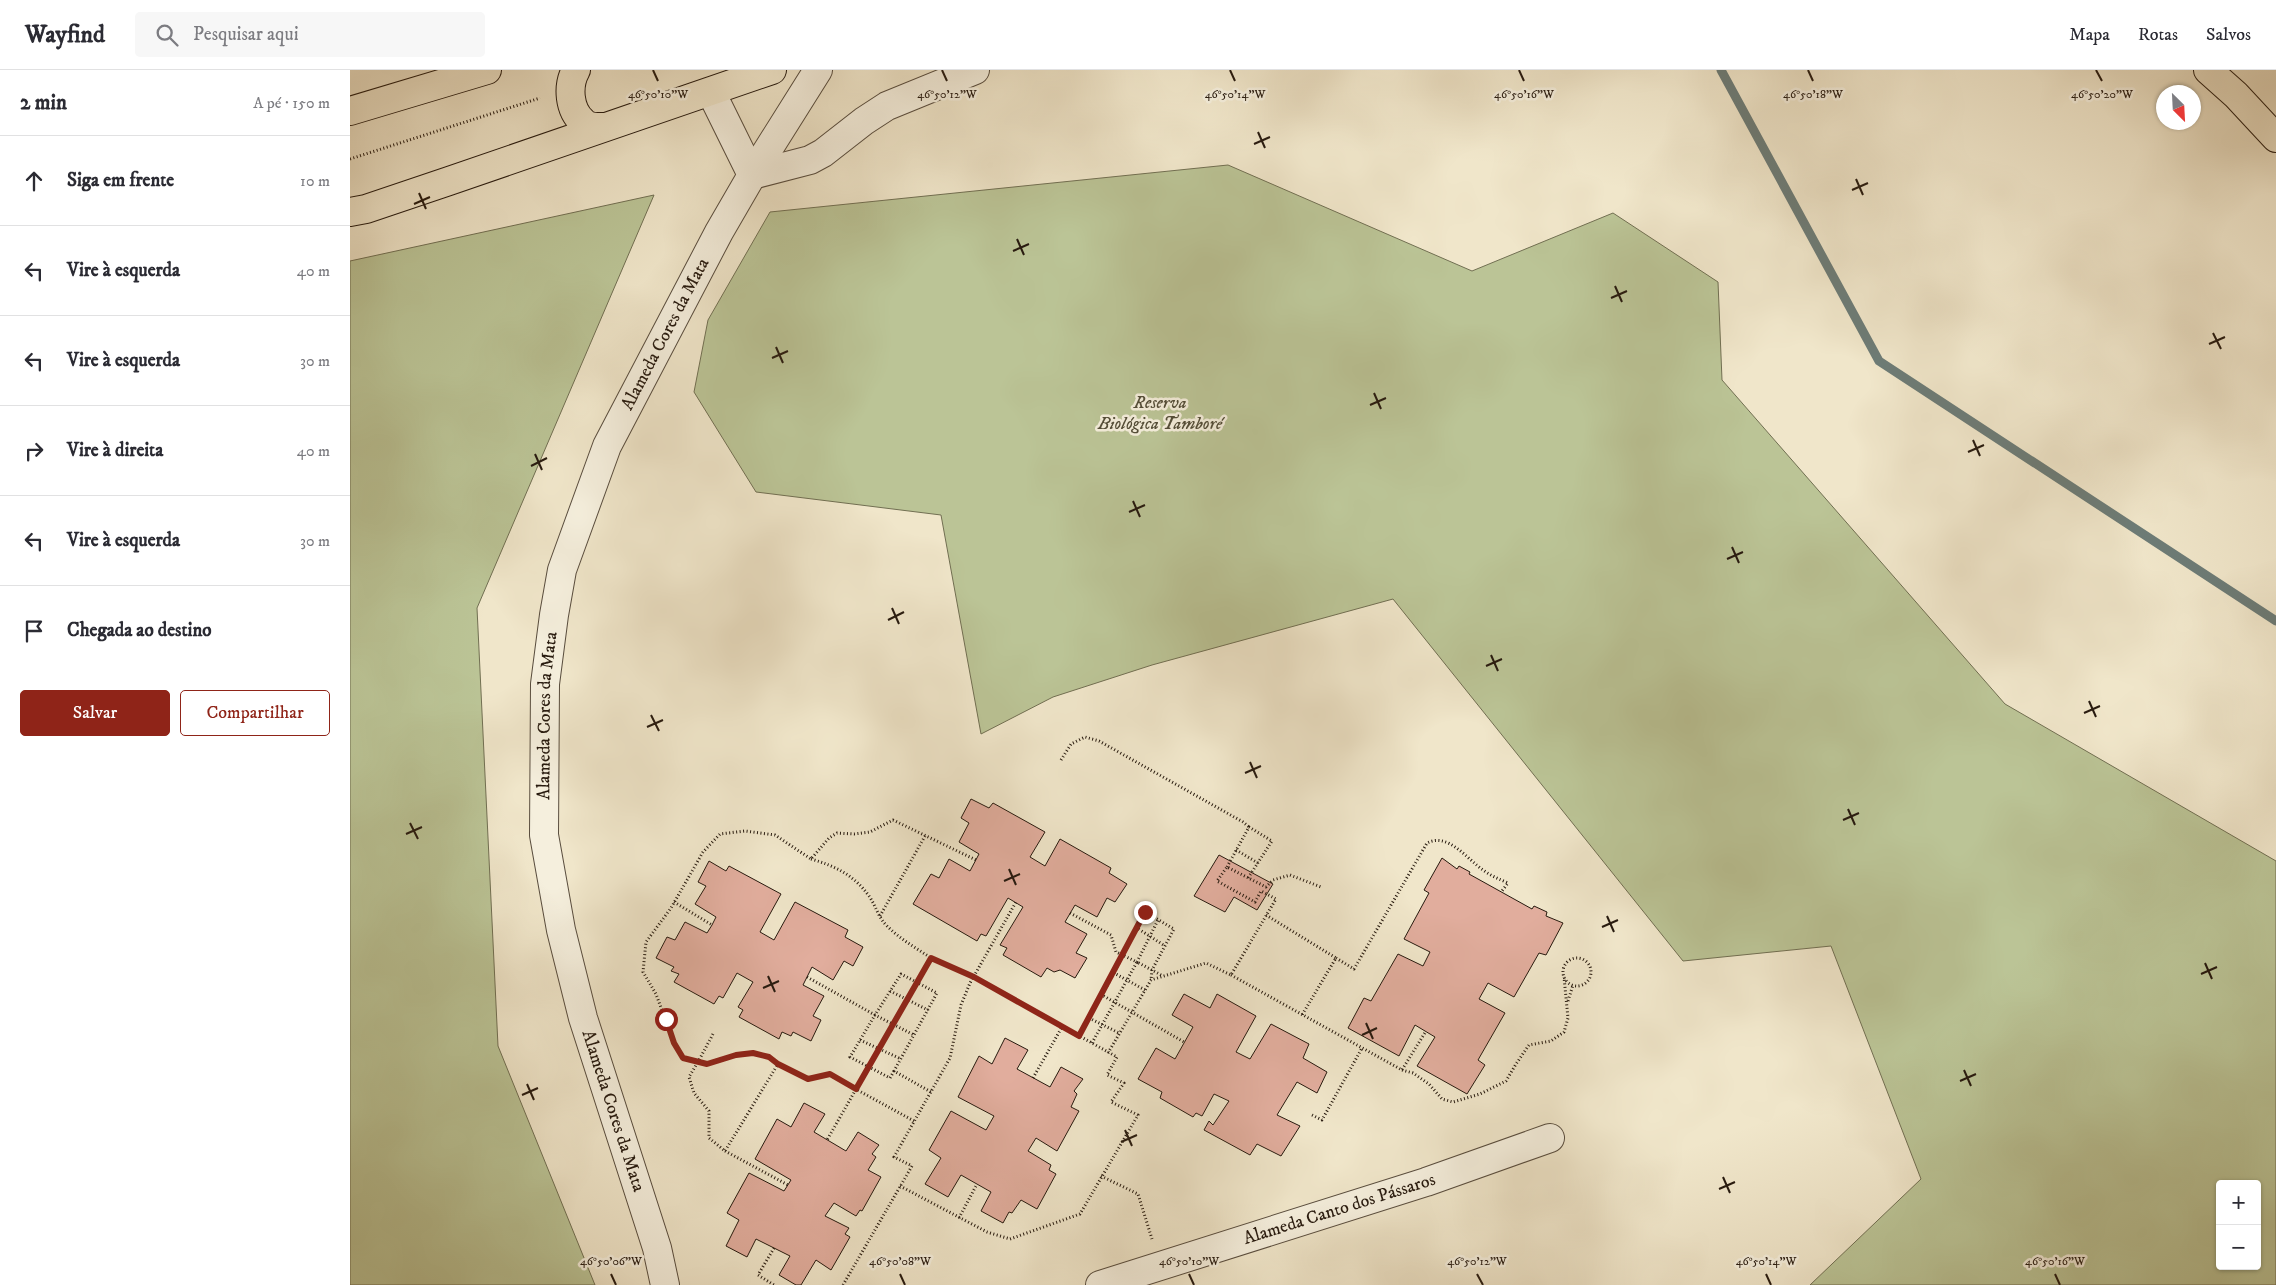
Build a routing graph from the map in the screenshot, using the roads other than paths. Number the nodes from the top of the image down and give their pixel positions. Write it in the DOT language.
graph roads {
  1 [pos="487,70"];
  2 [pos="772,70"];
  3 [pos="818,70"];
  4 [pos="974,70"];
  5 [pos="2208,70"];
  6 [pos="573,79"];
  7 [pos="711,92"];
  8 [pos="350,111"];
  9 [pos="606,127"];
  10 [pos="2276,138"];
  11 [pos="752,174"];
  12 [pos="350,212"];
  13 [pos="1550,1138"];
  14 [pos="665,1285"];
  15 [pos="1100,1285"];
  1 -- 8 [label="main road"];
  2 -- 7 [label="main road"];
  3 -- 11 [label="street, Alameda Cores da Mata"];
  4 -- 11 [label="street"];
  5 -- 10 [label="main road"];
  6 -- 9 [label="main road"];
  7 -- 9 [label="main road"];
  7 -- 11 [label="street"];
  9 -- 12 [label="main road"];
  11 -- 14 [label="street, Alameda Cores da Mata"];
  13 -- 15 [label="street, Alameda Canto dos Pássaros"];
}
